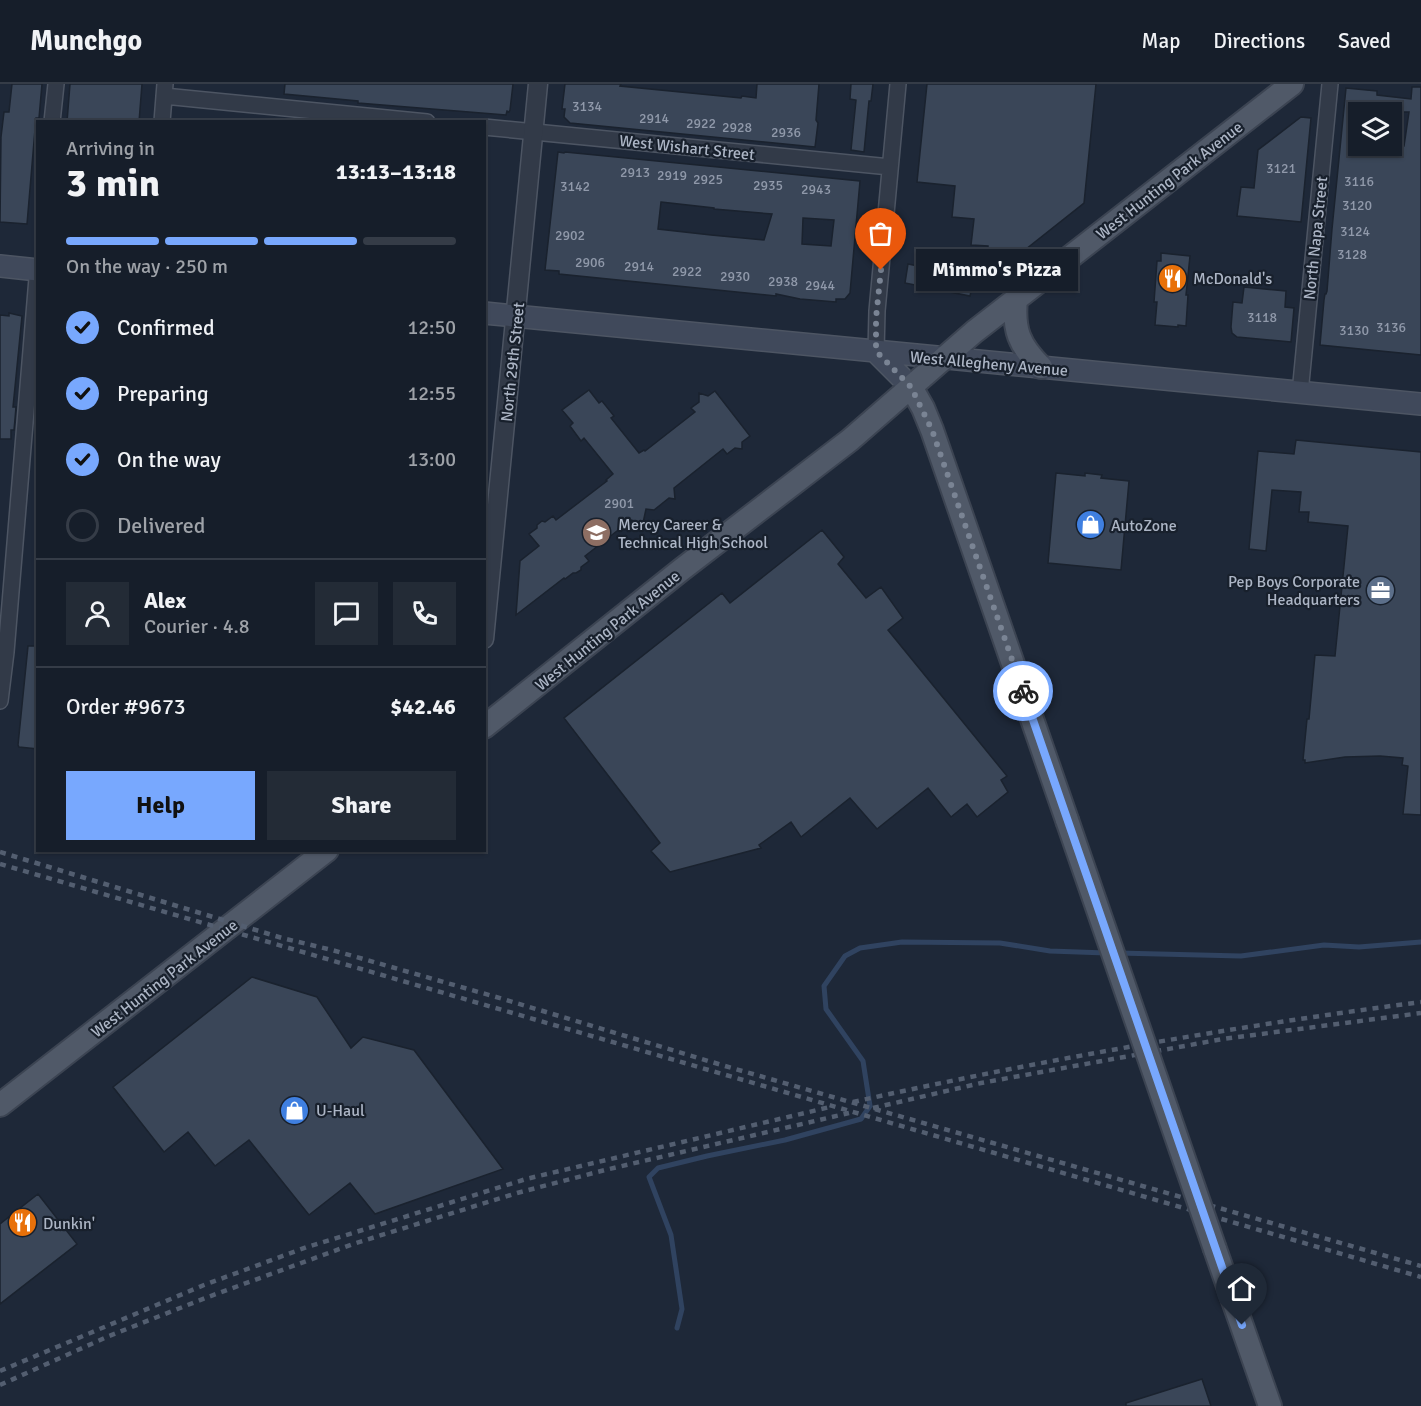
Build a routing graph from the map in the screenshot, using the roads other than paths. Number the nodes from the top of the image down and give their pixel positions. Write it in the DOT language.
graph roads {
  1 [pos="56,84"];
  2 [pos="538,84"];
  3 [pos="898,84"];
  4 [pos="1292,84"];
  5 [pos="1330,84"];
  6 [pos="164,90"];
  7 [pos="1274,91"];
  8 [pos="52,120"];
  9 [pos="162,120"];
  10 [pos="411,120"];
  11 [pos="486,127"];
  12 [pos="534,132"];
  13 [pos="890,167"];
  14 [pos="0,266"];
  15 [pos="36,268"];
  16 [pos="36,279"];
  17 [pos="1016,299"];
  18 [pos="486,313"];
  19 [pos="516,317"];
  20 [pos="876,351"];
  21 [pos="943,359"];
  22 [pos="1041,367"];
  23 [pos="911,387"];
  24 [pos="1300,393"];
  25 [pos="1421,404"];
  26 [pos="486,619"];
  27 [pos="3,652"];
  28 [pos="0,701"];
  29 [pos="486,725"];
  30 [pos="324,852"];
  31 [pos="0,1105"];
  32 [pos="1270,1406"];
  1 -- 8 [label="street"];
  2 -- 12 [label="street, North 29th Street"];
  3 -- 13 [label="street"];
  4 -- 7 [label="main road, West Hunting Park Avenue"];
  5 -- 24 [label="street, North Napa Street"];
  6 -- 9 [label="street"];
  6 -- 10 [label="street"];
  7 -- 17 [label="main road, West Hunting Park Avenue"];
  11 -- 12 [label="street, West Wishart Street"];
  12 -- 13 [label="street, West Wishart Street"];
  12 -- 19 [label="street, North 29th Street"];
  13 -- 20 [label="street"];
  14 -- 15 [label="main road"];
  16 -- 27 [label="street"];
  17 -- 21 [label="main road, West Hunting Park Avenue"];
  17 -- 22 [label="main road"];
  18 -- 19 [label="main road, West Allegheny Avenue"];
  19 -- 20 [label="main road, West Allegheny Avenue"];
  19 -- 26 [label="street, North 29th Street"];
  20 -- 21 [label="main road, West Allegheny Avenue"];
  20 -- 23 [label="main road"];
  21 -- 22 [label="main road, West Allegheny Avenue"];
  21 -- 23 [label="main road, West Hunting Park Avenue"];
  22 -- 24 [label="main road, West Allegheny Avenue"];
  23 -- 29 [label="main road, West Hunting Park Avenue"];
  23 -- 32 [label="main road, bridge"];
  24 -- 25 [label="main road, West Allegheny Avenue"];
  27 -- 28 [label="street"];
  30 -- 31 [label="main road, West Hunting Park Avenue"];
}
